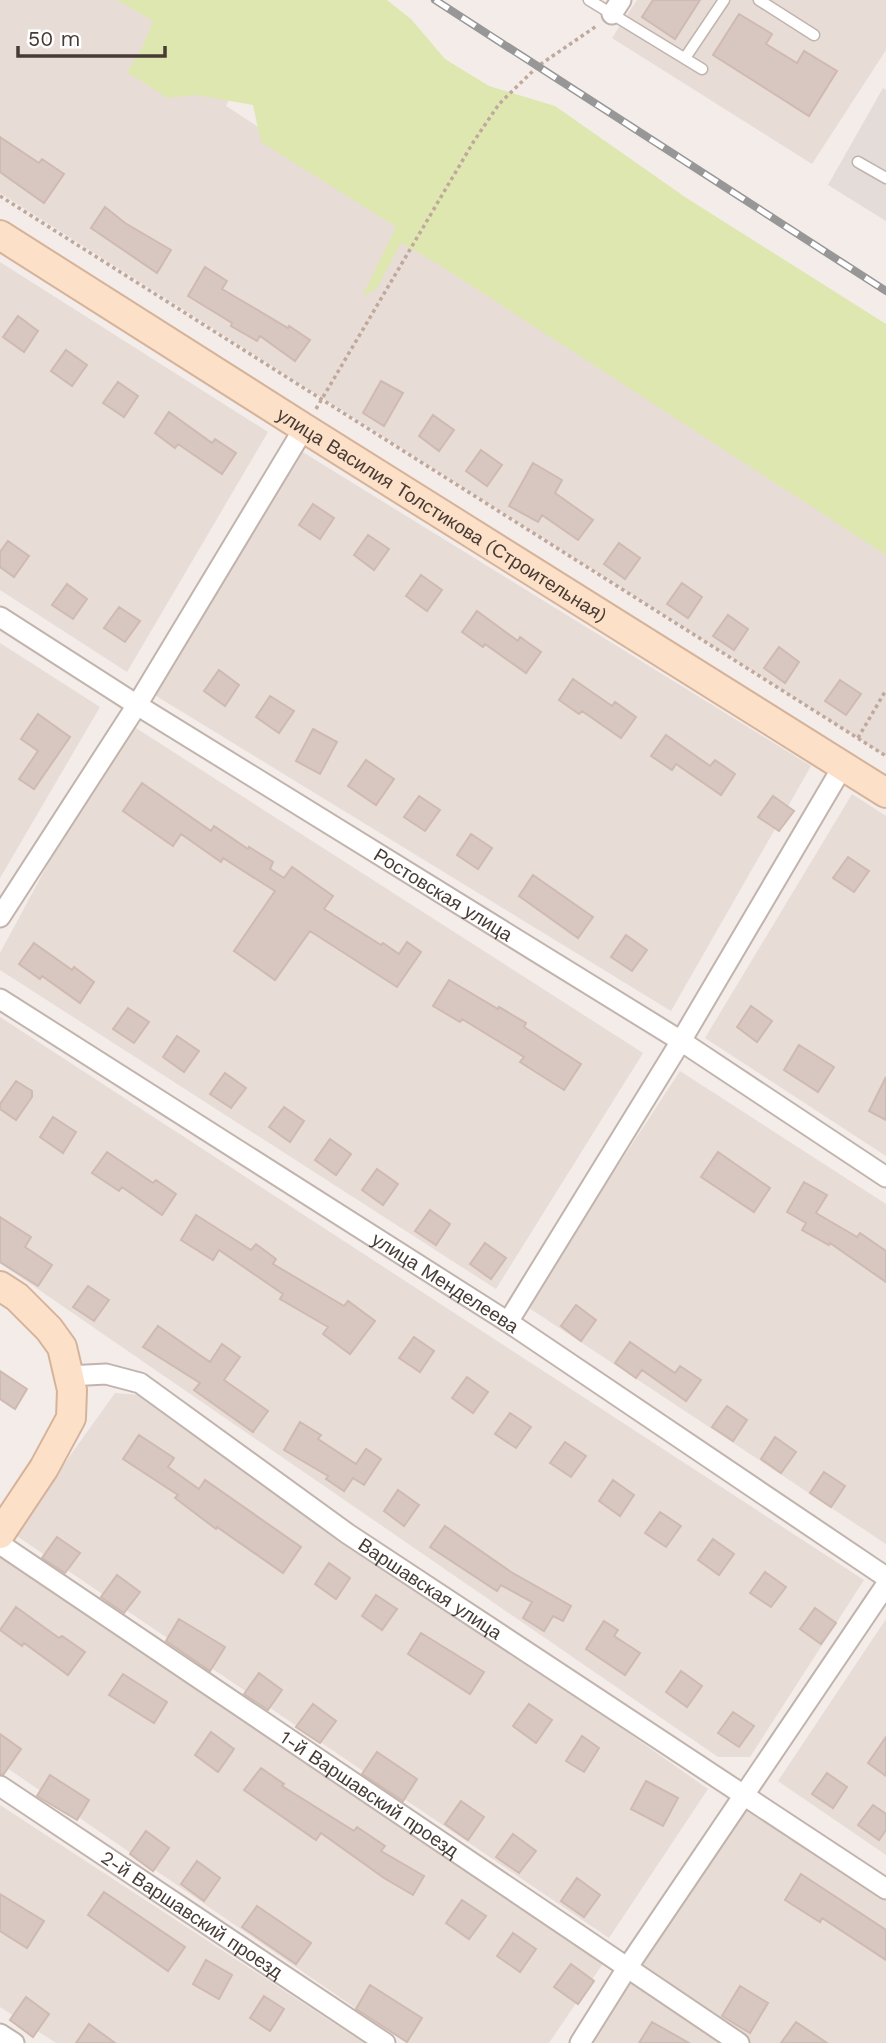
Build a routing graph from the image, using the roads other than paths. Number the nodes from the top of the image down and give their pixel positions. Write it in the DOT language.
graph roads {
  1 [pos="589,0"];
  2 [pos="724,0"];
  3 [pos="759,0"];
  4 [pos="617,7"];
  5 [pos="814,35"];
  6 [pos="685,58"];
  7 [pos="702,69"];
  8 [pos="858,162"];
  9 [pos="886,178"];
  10 [pos="0,234"];
  11 [pos="304,428"];
  12 [pos="0,617"];
  13 [pos="137,705"];
  14 [pos="843,766"];
  15 [pos="886,793"];
  16 [pos="0,917"];
  17 [pos="0,999"];
  18 [pos="681,1041"];
  19 [pos="886,1177"];
  20 [pos="0,1286"];
  21 [pos="508,1322"];
  22 [pos="68,1376"];
  23 [pos="0,1534"];
  24 [pos="0,1544"];
  25 [pos="886,1577"];
  26 [pos="886,1585"];
  27 [pos="0,1786"];
  28 [pos="744,1796"];
  29 [pos="886,1889"];
  30 [pos="627,1968"];
  31 [pos="0,2034"];
  32 [pos="14,2043"];
  33 [pos="385,2043"];
  34 [pos="580,2043"];
  35 [pos="739,2043"];
  1 -- 4 [label="lane"];
  2 -- 6 [label="lane"];
  3 -- 5 [label="lane"];
  4 -- 6 [label="lane"];
  6 -- 7 [label="lane"];
  8 -- 9 [label="lane"];
  10 -- 11 [label="main road, улица Василия Толстикова (Строительная)"];
  11 -- 13 [label="street"];
  11 -- 14 [label="main road, улица Василия Толстикова (Строительная)"];
  12 -- 13 [label="street, Ростовская улица"];
  13 -- 16 [label="street"];
  13 -- 18 [label="street, Ростовская улица"];
  14 -- 15 [label="main road, улица Василия Толстикова (Строительная)"];
  14 -- 18 [label="street"];
  17 -- 21 [label="street, улица Менделеева"];
  18 -- 19 [label="street, Ростовская улица"];
  18 -- 21 [label="street"];
  20 -- 22 [label="main road"];
  21 -- 25 [label="street, улица Менделеева"];
  22 -- 23 [label="main road"];
  22 -- 28 [label="street, Варшавская улица"];
  24 -- 30 [label="street, 1-й Варшавский проезд"];
  26 -- 28 [label="street"];
  27 -- 33 [label="street, 2-й Варшавский проезд"];
  28 -- 29 [label="street, Варшавская улица"];
  28 -- 30 [label="street"];
  30 -- 34 [label="street"];
  30 -- 35 [label="street, 1-й Варшавский проезд"];
  31 -- 32 [label="street"];
}
